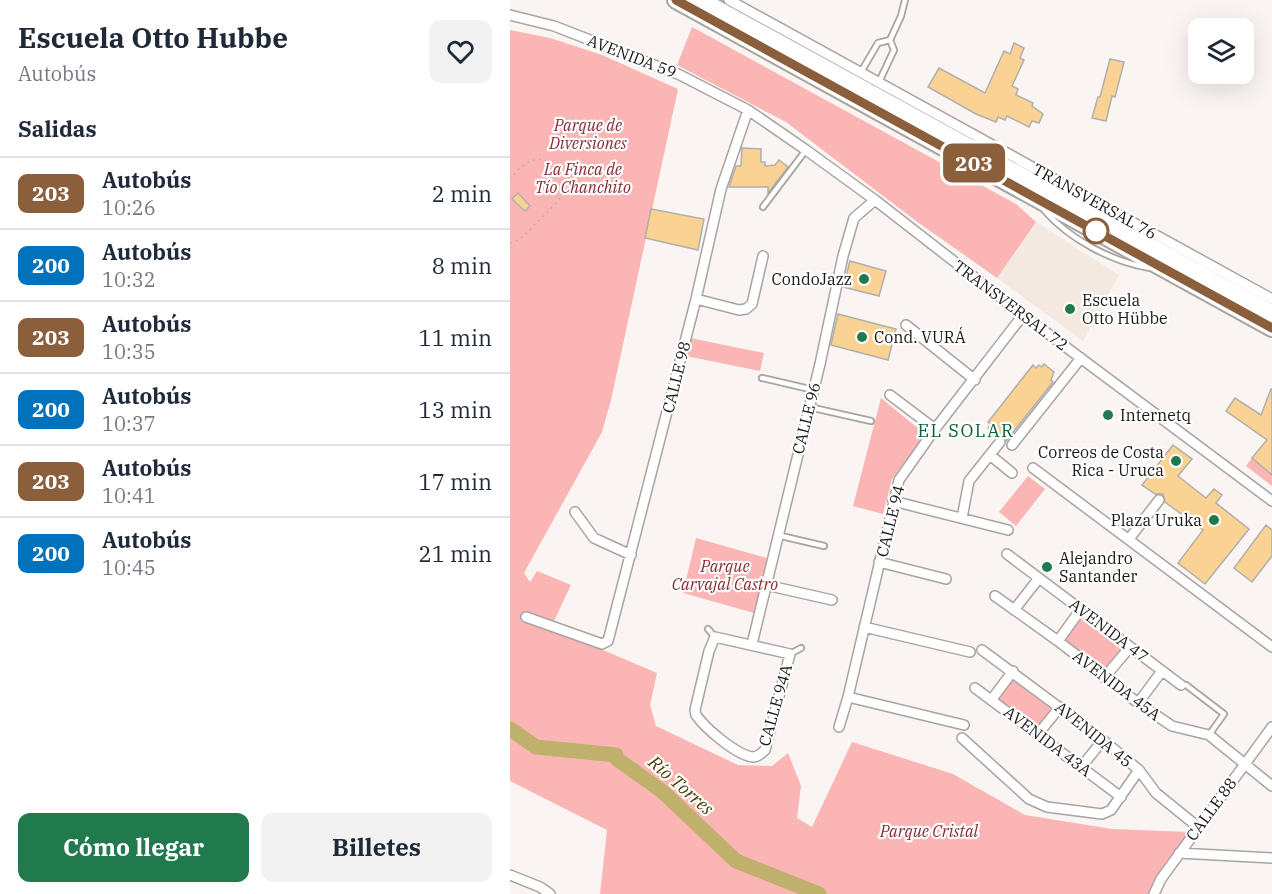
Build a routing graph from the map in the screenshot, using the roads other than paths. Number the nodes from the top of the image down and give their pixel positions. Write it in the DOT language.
graph roads {
  1 [pos="676,0"];
  2 [pos="701,0"];
  3 [pos="729,0"];
  4 [pos="905,0"];
  5 [pos="510,13"];
  6 [pos="890,40"];
  7 [pos="861,72"];
  8 [pos="879,82"];
  9 [pos="748,110"];
  10 [pos="806,150"];
  11 [pos="875,200"];
  12 [pos="763,207"];
  13 [pos="763,256"];
  14 [pos="696,299"];
  15 [pos="1272,299"];
  16 [pos="1272,313"];
  17 [pos="1023,315"];
  18 [pos="906,325"];
  19 [pos="1272,328"];
  20 [pos="1081,358"];
  21 [pos="762,378"];
  22 [pos="975,380"];
  23 [pos="814,390"];
  24 [pos="890,395"];
  25 [pos="809,407"];
  26 [pos="871,421"];
  27 [pos="935,429"];
  28 [pos="1000,442"];
  29 [pos="1011,445"];
  30 [pos="990,455"];
  31 [pos="1033,468"];
  32 [pos="1012,473"];
  33 [pos="1159,500"];
  34 [pos="893,501"];
  35 [pos="1272,501"];
  36 [pos="575,512"];
  37 [pos="962,518"];
  38 [pos="1008,530"];
  39 [pos="777,535"];
  40 [pos="1129,539"];
  41 [pos="824,546"];
  42 [pos="1007,554"];
  43 [pos="631,555"];
  44 [pos="879,562"];
  45 [pos="1039,578"];
  46 [pos="946,579"];
  47 [pos="765,585"];
  48 [pos="995,596"];
  49 [pos="832,600"];
  50 [pos="1081,609"];
  51 [pos="1014,610"];
  52 [pos="526,617"];
  53 [pos="864,627"];
  54 [pos="708,629"];
  55 [pos="715,637"];
  56 [pos="1058,641"];
  57 [pos="752,644"];
  58 [pos="1130,647"];
  59 [pos="1272,647"];
  60 [pos="801,648"];
  61 [pos="982,650"];
  62 [pos="970,652"];
  63 [pos="790,654"];
  64 [pos="1013,671"];
  65 [pos="1162,671"];
  66 [pos="1104,678"];
  67 [pos="1184,685"];
  68 [pos="975,688"];
  69 [pos="848,697"];
  70 [pos="992,699"];
  71 [pos="1138,703"];
  72 [pos="1060,707"];
  73 [pos="964,725"];
  74 [pos="839,727"];
  75 [pos="1272,727"];
  76 [pos="1038,734"];
  77 [pos="1209,735"];
  78 [pos="963,738"];
  79 [pos="1103,740"];
  80 [pos="1244,764"];
  81 [pos="1082,766"];
  82 [pos="1139,770"];
  83 [pos="1272,786"];
  84 [pos="1120,797"];
  85 [pos="1198,827"];
  86 [pos="1179,853"];
  87 [pos="1272,858"];
  88 [pos="510,875"];
  89 [pos="550,894"];
  90 [pos="1154,894"];
  1 -- 19 [label="highway"];
  2 -- 16 [label="highway"];
  3 -- 7 [label="street, TRANSVERSAL 76"];
  4 -- 6 [label="lane"];
  5 -- 9 [label="street, AVENIDA 59"];
  6 -- 7 [label="lane"];
  6 -- 8 [label="lane"];
  7 -- 8 [label="street, TRANSVERSAL 76"];
  8 -- 15 [label="street, TRANSVERSAL 76"];
  9 -- 10 [label="street, TRANSVERSAL 72"];
  9 -- 14 [label="street, CALLE 98"];
  10 -- 11 [label="street, TRANSVERSAL 72"];
  10 -- 12 [label="lane"];
  11 -- 17 [label="street, TRANSVERSAL 72"];
  11 -- 23 [label="street, CALLE 96"];
  13 -- 14 [label="street"];
  14 -- 43 [label="street, CALLE 98"];
  17 -- 20 [label="street, TRANSVERSAL 72"];
  17 -- 22 [label="street, CALLE 94"];
  18 -- 22 [label="street"];
  20 -- 29 [label="street"];
  20 -- 35 [label="street, TRANSVERSAL 72"];
  21 -- 23 [label="lane"];
  22 -- 27 [label="street, CALLE 94"];
  23 -- 25 [label="street, CALLE 96"];
  24 -- 27 [label="street"];
  25 -- 26 [label="lane"];
  25 -- 39 [label="street, CALLE 96"];
  27 -- 34 [label="street, CALLE 94"];
  28 -- 30 [label="street"];
  30 -- 32 [label="street"];
  30 -- 37 [label="street"];
  31 -- 40 [label="street"];
  33 -- 40 [label="street"];
  34 -- 37 [label="street"];
  34 -- 44 [label="street, CALLE 94"];
  36 -- 43 [label="street"];
  37 -- 38 [label="street"];
  39 -- 41 [label="lane"];
  39 -- 47 [label="street, CALLE 96"];
  40 -- 59 [label="street"];
  42 -- 45 [label="street, AVENIDA 47"];
  43 -- 52 [label="street, CALLE 98"];
  44 -- 46 [label="street"];
  44 -- 53 [label="street, CALLE 94"];
  45 -- 50 [label="street, AVENIDA 47"];
  45 -- 51 [label="street"];
  47 -- 49 [label="street"];
  47 -- 57 [label="street, CALLE 96"];
  48 -- 51 [label="street, AVENIDA 45A"];
  50 -- 56 [label="street"];
  50 -- 58 [label="street, AVENIDA 47"];
  51 -- 56 [label="street, AVENIDA 45A"];
  53 -- 62 [label="street"];
  53 -- 69 [label="street, CALLE 94"];
  54 -- 55 [label="lane"];
  55 -- 57 [label="street"];
  55 -- 63 [label="street, CALLE 94A"];
  56 -- 66 [label="street, AVENIDA 45A"];
  57 -- 63 [label="street"];
  58 -- 65 [label="street, AVENIDA 47"];
  58 -- 66 [label="street"];
  60 -- 63 [label="lane"];
  61 -- 64 [label="street, AVENIDA 45"];
  64 -- 70 [label="street"];
  64 -- 72 [label="street, AVENIDA 45"];
  65 -- 67 [label="street, AVENIDA 47"];
  65 -- 71 [label="street"];
  66 -- 71 [label="street, AVENIDA 45A"];
  67 -- 77 [label="lane"];
  68 -- 70 [label="street, AVENIDA 43A"];
  69 -- 73 [label="street"];
  69 -- 74 [label="street, CALLE 94"];
  70 -- 76 [label="street, AVENIDA 43A"];
  71 -- 77 [label="street, AVENIDA 45A"];
  72 -- 76 [label="street"];
  72 -- 79 [label="street, AVENIDA 45"];
  75 -- 80 [label="street, CALLE 88"];
  76 -- 81 [label="street, AVENIDA 43A"];
  77 -- 80 [label="street, AVENIDA 45A"];
  78 -- 84 [label="street"];
  79 -- 81 [label="street"];
  79 -- 82 [label="street, AVENIDA 45"];
  80 -- 83 [label="street, AVENIDA 45A"];
  80 -- 85 [label="street, CALLE 88"];
  81 -- 84 [label="street, AVENIDA 43A"];
  82 -- 84 [label="street"];
  82 -- 85 [label="street, AVENIDA 45"];
  85 -- 86 [label="street, CALLE 88"];
  86 -- 87 [label="street"];
  86 -- 90 [label="street, CALLE 88"];
  88 -- 89 [label="street"];
}
